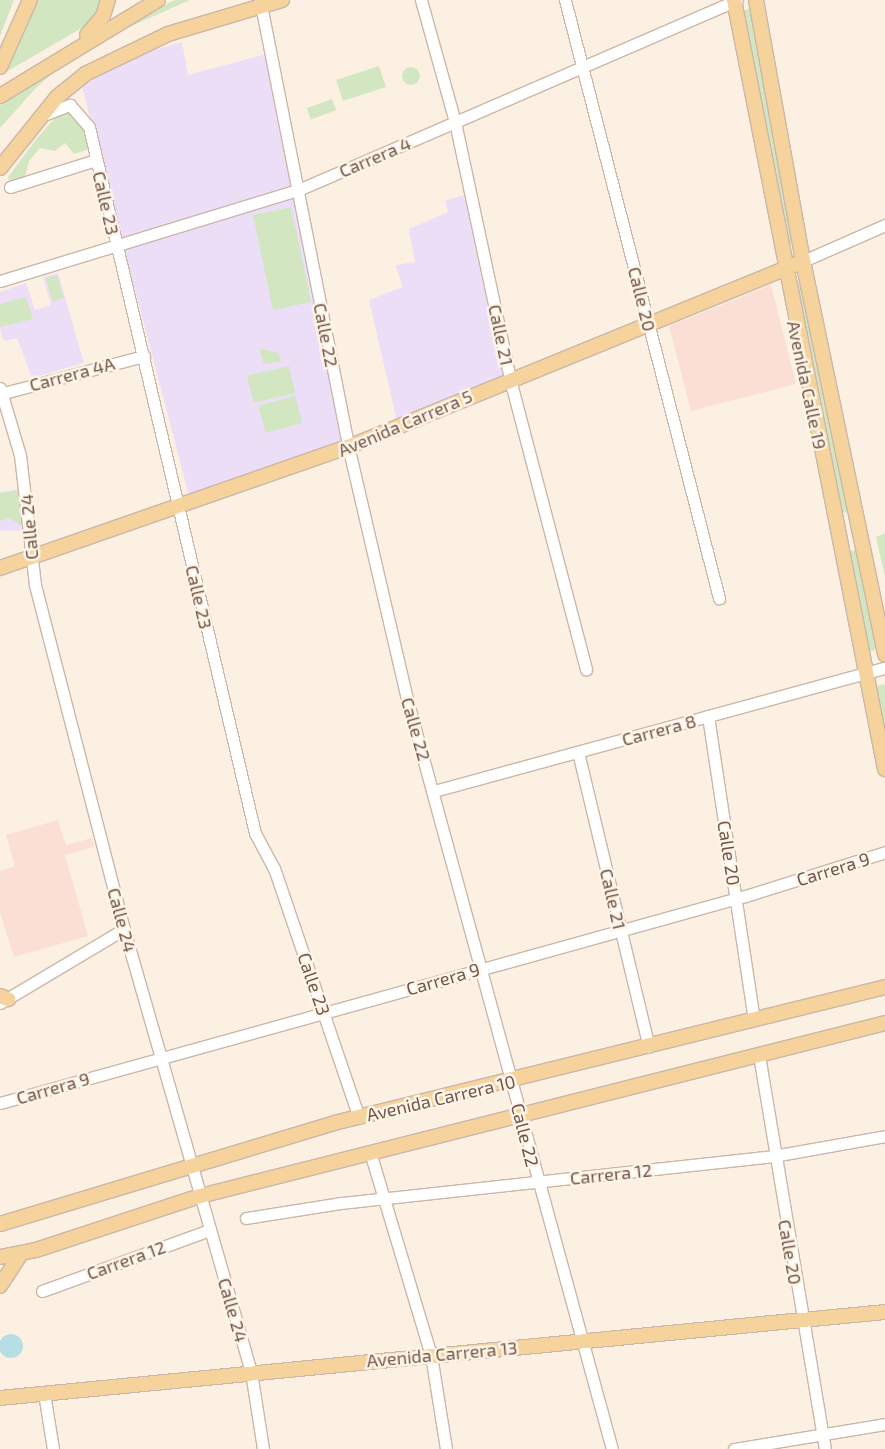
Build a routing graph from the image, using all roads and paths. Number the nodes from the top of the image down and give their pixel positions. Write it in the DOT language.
graph roads {
  1 [pos="30,0"];
  2 [pos="108,0"];
  3 [pos="158,0"];
  4 [pos="282,0"];
  5 [pos="421,0"];
  6 [pos="565,0"];
  7 [pos="735,0"];
  8 [pos="756,0"];
  9 [pos="261,3"];
  10 [pos="80,44"];
  11 [pos="0,67"];
  12 [pos="584,67"];
  13 [pos="5,93"];
  14 [pos="40,117"];
  15 [pos="456,122"];
  16 [pos="96,160"];
  17 [pos="0,168"];
  18 [pos="10,187"];
  19 [pos="298,190"];
  20 [pos="885,225"];
  21 [pos="116,244"];
  22 [pos="803,261"];
  23 [pos="783,269"];
  24 [pos="0,281"];
  25 [pos="648,322"];
  26 [pos="144,356"];
  27 [pos="510,379"];
  28 [pos="1,391"];
  29 [pos="348,447"];
  30 [pos="179,509"];
  31 [pos="33,557"];
  32 [pos="0,560"];
  33 [pos="0,568"];
  34 [pos="0,577"];
  35 [pos="719,598"];
  36 [pos="885,655"];
  37 [pos="885,668"];
  38 [pos="586,669"];
  39 [pos="866,674"];
  40 [pos="708,716"];
  41 [pos="578,752"];
  42 [pos="885,769"];
  43 [pos="434,791"];
  44 [pos="885,852"];
  45 [pos="736,898"];
  46 [pos="620,928"];
  47 [pos="124,930"];
  48 [pos="483,967"];
  49 [pos="885,987"];
  50 [pos="3,999"];
  51 [pos="324,1012"];
  52 [pos="754,1020"];
  53 [pos="885,1023"];
  54 [pos="649,1047"];
  55 [pos="759,1055"];
  56 [pos="161,1058"];
  57 [pos="512,1081"];
  58 [pos="0,1103"];
  59 [pos="520,1114"];
  60 [pos="359,1118"];
  61 [pos="885,1136"];
  62 [pos="370,1152"];
  63 [pos="773,1156"];
  64 [pos="191,1164"];
  65 [pos="537,1182"];
  66 [pos="200,1196"];
  67 [pos="383,1199"];
  68 [pos="246,1218"];
  69 [pos="0,1224"];
  70 [pos="210,1230"];
  71 [pos="22,1254"];
  72 [pos="0,1257"];
  73 [pos="0,1268"];
  74 [pos="0,1286"];
  75 [pos="42,1291"];
  76 [pos="885,1312"];
  77 [pos="802,1322"];
  78 [pos="580,1341"];
  79 [pos="431,1355"];
  80 [pos="250,1372"];
  81 [pos="44,1393"];
  82 [pos="0,1398"];
  83 [pos="885,1424"];
  84 [pos="823,1434"];
  85 [pos="53,1449"];
  86 [pos="263,1449"];
  87 [pos="446,1449"];
  88 [pos="612,1449"];
  89 [pos="734,1449"];
  90 [pos="826,1449"];
  1 -- 11 [label="main road"];
  2 -- 10 [label="main road"];
  3 -- 10 [label="main road"];
  4 -- 9 [label="main road"];
  5 -- 15 [label="street, Calle 21"];
  6 -- 12 [label="street, Calle 20"];
  7 -- 12 [label="street, Carrera 4"];
  7 -- 23 [label="main road, Avenida Calle 19"];
  8 -- 22 [label="main road, Avenida Calle 19"];
  9 -- 14 [label="main road"];
  9 -- 19 [label="street, Calle 22"];
  10 -- 13 [label="main road"];
  12 -- 15 [label="street, Carrera 4"];
  12 -- 25 [label="street, Calle 20"];
  14 -- 16 [label="street, Calle 23"];
  14 -- 17 [label="main road"];
  15 -- 19 [label="street, Carrera 4"];
  15 -- 27 [label="street, Calle 21"];
  16 -- 18 [label="street"];
  16 -- 21 [label="street, Calle 23"];
  19 -- 21 [label="street, Carrera 4"];
  19 -- 29 [label="street, Calle 22"];
  20 -- 22 [label="street"];
  21 -- 24 [label="street, Carrera 4"];
  21 -- 26 [label="street, Calle 23"];
  22 -- 23 [label="main road, Avenida Carrera 5"];
  22 -- 36 [label="main road, Avenida Calle 19"];
  23 -- 25 [label="main road, Avenida Carrera 5"];
  23 -- 39 [label="main road, Avenida Calle 19"];
  25 -- 27 [label="main road, Avenida Carrera 5"];
  25 -- 35 [label="street, Calle 20"];
  26 -- 28 [label="street, Carrera 4A"];
  26 -- 30 [label="street, Calle 23"];
  27 -- 29 [label="main road, Avenida Carrera 5"];
  27 -- 38 [label="street, Calle 21"];
  28 -- 31 [label="street, Calle 24"];
  29 -- 30 [label="main road, Avenida Carrera 5"];
  29 -- 43 [label="street, Calle 22"];
  30 -- 31 [label="main road, Avenida Carrera 5"];
  30 -- 51 [label="street, Calle 23"];
  31 -- 32 [label="street"];
  31 -- 33 [label="main road, Avenida Carrera 5"];
  31 -- 34 [label="main road"];
  31 -- 47 [label="street, Calle 24"];
  37 -- 39 [label="street, Carrera 8"];
  39 -- 40 [label="street, Carrera 8"];
  39 -- 42 [label="main road, Avenida Calle 19"];
  40 -- 41 [label="street, Carrera 8"];
  40 -- 45 [label="street, Calle 20"];
  41 -- 43 [label="street, Carrera 8"];
  41 -- 46 [label="street, Calle 21"];
  43 -- 48 [label="street, Calle 22"];
  44 -- 45 [label="street, Carrera 9"];
  45 -- 46 [label="street, Carrera 9"];
  45 -- 52 [label="street, Calle 20"];
  46 -- 48 [label="street, Carrera 9"];
  46 -- 54 [label="street, Calle 21"];
  47 -- 50 [label="street"];
  47 -- 56 [label="street, Calle 24"];
  48 -- 51 [label="street, Carrera 9"];
  48 -- 57 [label="street, Calle 22"];
  49 -- 52 [label="main road, Avenida Carrera 10"];
  51 -- 56 [label="street, Carrera 9"];
  51 -- 60 [label="street, Calle 23"];
  52 -- 54 [label="main road, Avenida Carrera 10"];
  53 -- 55 [label="main road, Avenida Carrera 10"];
  54 -- 57 [label="main road, Avenida Carrera 10"];
  55 -- 59 [label="main road, Avenida Carrera 10"];
  55 -- 63 [label="street, Calle 20"];
  56 -- 58 [label="street, Carrera 9"];
  56 -- 64 [label="street, Calle 24"];
  57 -- 59 [label="street, Calle 22"];
  57 -- 60 [label="main road, Avenida Carrera 10"];
  59 -- 62 [label="main road, Avenida Carrera 10"];
  59 -- 65 [label="street, Calle 22"];
  60 -- 64 [label="main road, Avenida Carrera 10"];
  61 -- 63 [label="street, Carrera 12"];
  62 -- 66 [label="main road, Avenida Carrera 10"];
  62 -- 67 [label="street"];
  63 -- 65 [label="street, Carrera 12"];
  63 -- 77 [label="street, Calle 20"];
  64 -- 66 [label="street, Calle 24"];
  64 -- 69 [label="main road, Avenida Carrera 10"];
  65 -- 67 [label="street, Carrera 12"];
  65 -- 78 [label="street, Calle 22"];
  66 -- 70 [label="street, Calle 24"];
  66 -- 71 [label="main road, Avenida Carrera 10"];
  67 -- 68 [label="street, Carrera 12"];
  67 -- 79 [label="street"];
  70 -- 75 [label="street, Carrera 12"];
  70 -- 80 [label="street, Calle 24"];
  71 -- 72 [label="main road, Avenida Carrera 10"];
  71 -- 73 [label="main road"];
  71 -- 74 [label="main road"];
  76 -- 77 [label="main road, Avenida Carrera 13"];
  77 -- 78 [label="main road, Avenida Carrera 13"];
  77 -- 84 [label="street, Calle 20"];
  78 -- 79 [label="main road, Avenida Carrera 13"];
  78 -- 88 [label="street, Calle 22"];
  79 -- 80 [label="main road, Avenida Carrera 13"];
  79 -- 87 [label="street"];
  80 -- 81 [label="main road, Avenida Carrera 13"];
  80 -- 86 [label="street, Calle 24"];
  81 -- 82 [label="main road, Avenida Carrera 13"];
  81 -- 85 [label="street"];
  83 -- 84 [label="street"];
  84 -- 89 [label="street"];
  84 -- 90 [label="street, Calle 20"];
}
